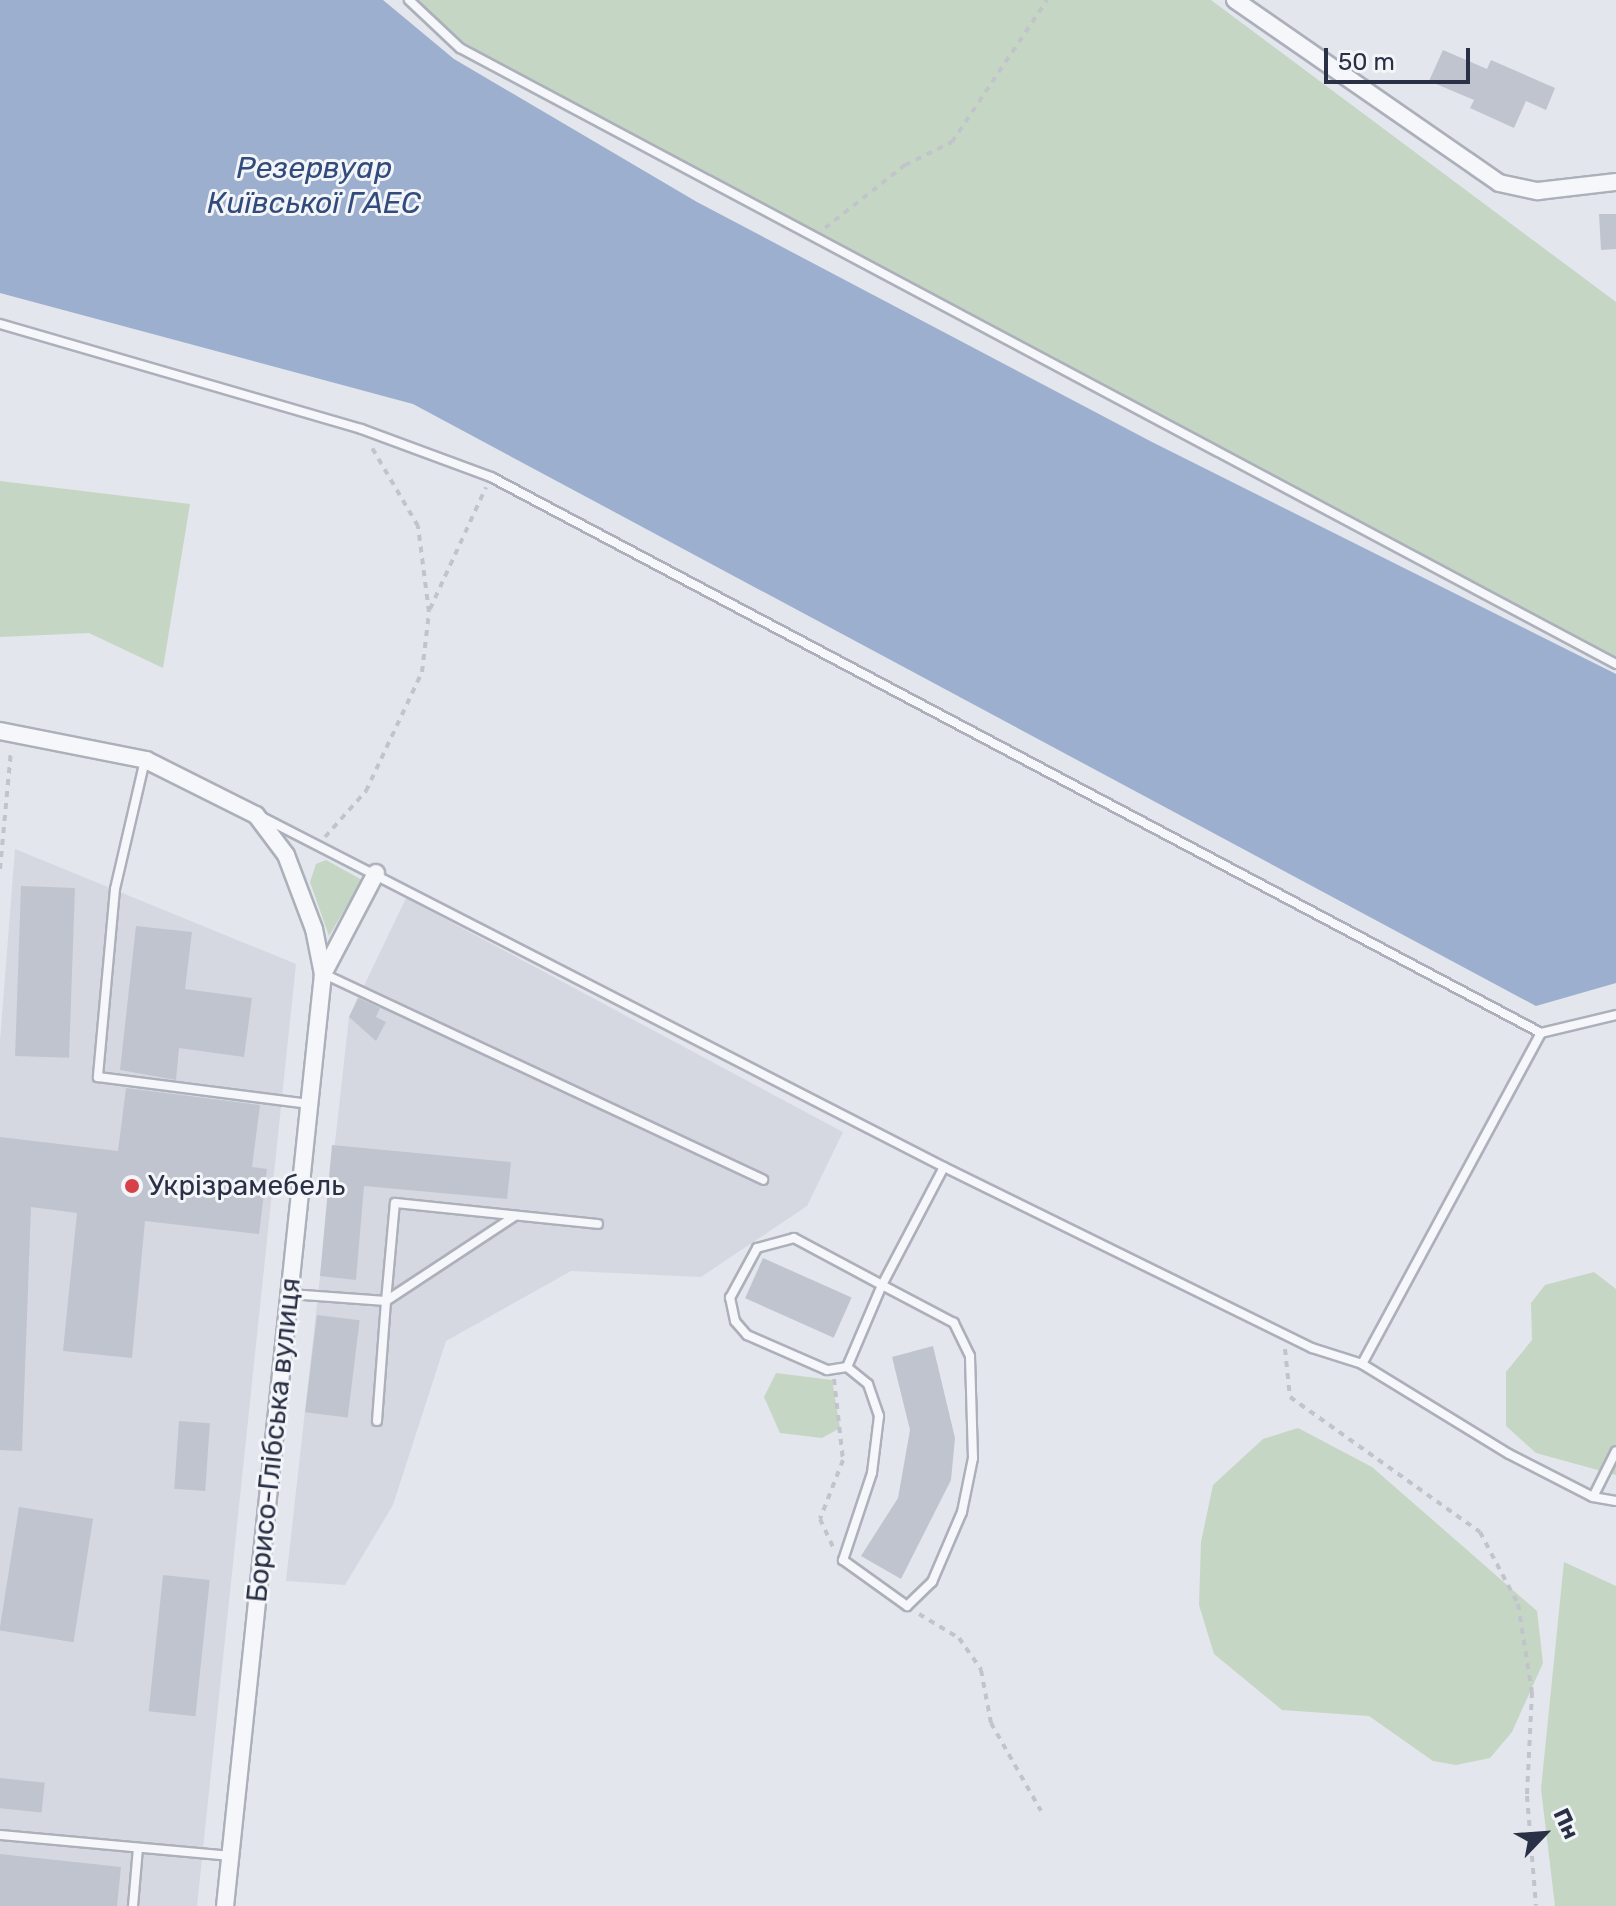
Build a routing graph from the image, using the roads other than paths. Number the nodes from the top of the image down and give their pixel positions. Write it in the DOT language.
graph roads {
  1 [pos="409,0"];
  2 [pos="1235,0"];
  3 [pos="1616,182"];
  4 [pos="0,324"];
  5 [pos="1616,664"];
  6 [pos="6,732"];
  7 [pos="146,760"];
  8 [pos="256,815"];
  9 [pos="376,873"];
  10 [pos="323,974"];
  11 [pos="1616,1015"];
  12 [pos="1541,1033"];
  13 [pos="309,1104"];
  14 [pos="944,1167"];
  15 [pos="763,1180"];
  16 [pos="516,1216"];
  17 [pos="598,1224"];
  18 [pos="882,1285"];
  19 [pos="289,1294"];
  20 [pos="386,1301"];
  21 [pos="1362,1364"];
  22 [pos="847,1367"];
  23 [pos="377,1421"];
  24 [pos="1616,1451"];
  25 [pos="1593,1497"];
  26 [pos="1616,1501"];
  27 [pos="0,1835"];
  28 [pos="138,1848"];
  29 [pos="230,1856"];
  30 [pos="133,1906"];
  31 [pos="225,1906"];
  1 -- 5 [label="lane"];
  2 -- 3 [label="street"];
  4 -- 12 [label="lane"];
  6 -- 7 [label="street, Борисо-Глібська вулиця"];
  7 -- 8 [label="street, Борисо-Глібська вулиця"];
  7 -- 13 [label="lane"];
  8 -- 9 [label="lane"];
  8 -- 10 [label="street, Борисо-Глібська вулиця"];
  9 -- 10 [label="street, Борисо-Глібська вулиця"];
  9 -- 14 [label="lane"];
  10 -- 13 [label="street, Борисо-Глібська вулиця"];
  10 -- 15 [label="lane"];
  11 -- 12 [label="lane"];
  12 -- 21 [label="lane"];
  13 -- 19 [label="street, Борисо-Глібська вулиця"];
  14 -- 18 [label="lane"];
  14 -- 21 [label="lane"];
  16 -- 17 [label="lane"];
  16 -- 20 [label="lane"];
  16 -- 20 [label="lane"];
  18 -- 22 [label="lane"];
  18 -- 22 [label="lane"];
  18 -- 22 [label="lane"];
  19 -- 20 [label="lane"];
  19 -- 29 [label="street, Борисо-Глібська вулиця"];
  20 -- 23 [label="lane"];
  21 -- 25 [label="lane"];
  24 -- 25 [label="lane"];
  25 -- 26 [label="lane"];
  27 -- 28 [label="lane"];
  28 -- 29 [label="lane"];
  28 -- 30 [label="lane"];
  29 -- 31 [label="street, Борисо-Глібська вулиця"];
}
